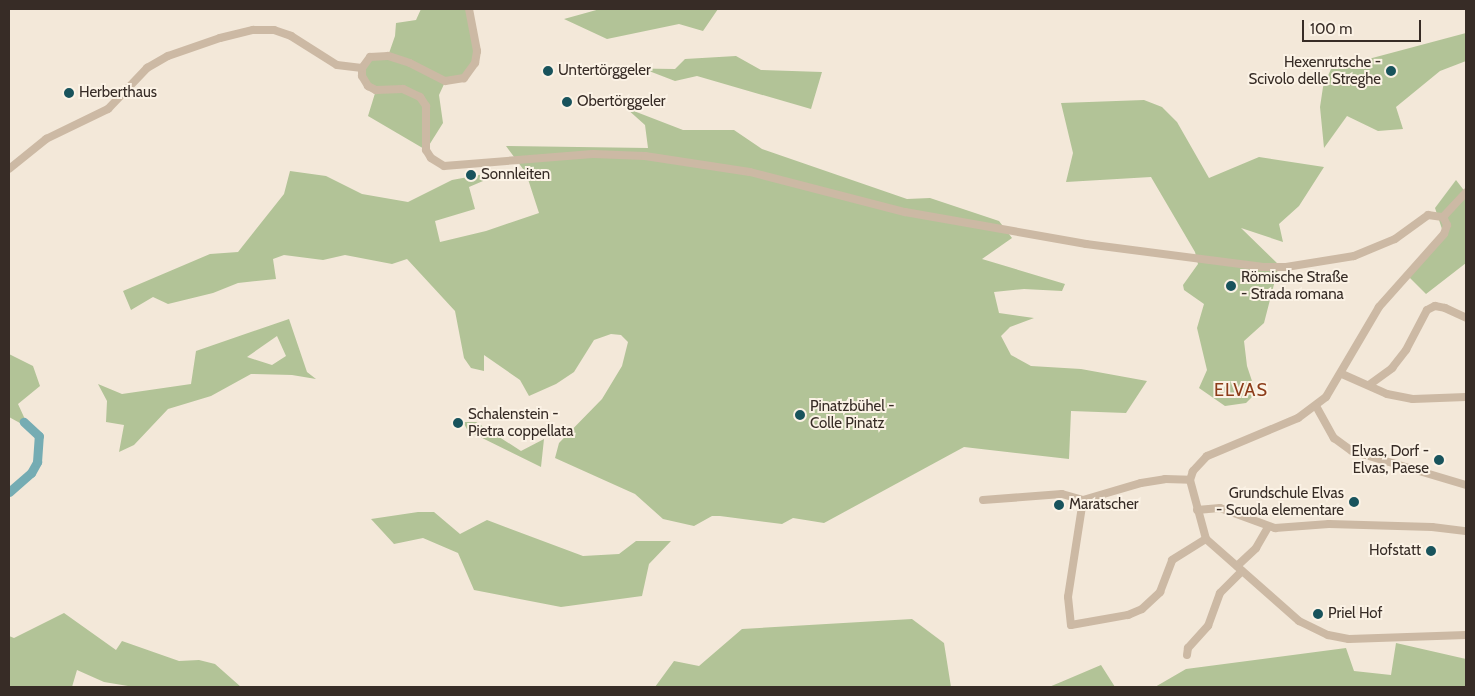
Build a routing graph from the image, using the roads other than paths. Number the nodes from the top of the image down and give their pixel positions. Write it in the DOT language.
graph roads {
  1 [pos="469,9"];
  2 [pos="362,68"];
  3 [pos="9,169"];
  4 [pos="1466,192"];
  5 [pos="1443,217"];
  6 [pos="1466,318"];
  7 [pos="1342,374"];
  8 [pos="1370,385"];
  9 [pos="1466,397"];
  10 [pos="1316,406"];
  11 [pos="1190,480"];
  12 [pos="1466,485"];
  13 [pos="983,500"];
  14 [pos="1083,500"];
  15 [pos="1197,510"];
  16 [pos="1268,527"];
  17 [pos="1466,532"];
  18 [pos="1206,539"];
  19 [pos="1240,568"];
  20 [pos="1466,635"];
  21 [pos="1187,655"];
  1 -- 2 [label="street"];
  2 -- 3 [label="street"];
  2 -- 5 [label="street"];
  4 -- 5 [label="street"];
  5 -- 7 [label="street"];
  6 -- 8 [label="street"];
  7 -- 8 [label="street"];
  7 -- 10 [label="street"];
  8 -- 9 [label="street"];
  10 -- 11 [label="street"];
  10 -- 12 [label="street"];
  11 -- 14 [label="street"];
  11 -- 15 [label="street"];
  13 -- 14 [label="street"];
  14 -- 18 [label="street"];
  15 -- 16 [label="street"];
  15 -- 18 [label="street"];
  16 -- 17 [label="street"];
  16 -- 19 [label="street"];
  18 -- 19 [label="street"];
  19 -- 20 [label="street"];
  19 -- 21 [label="street"];
}
